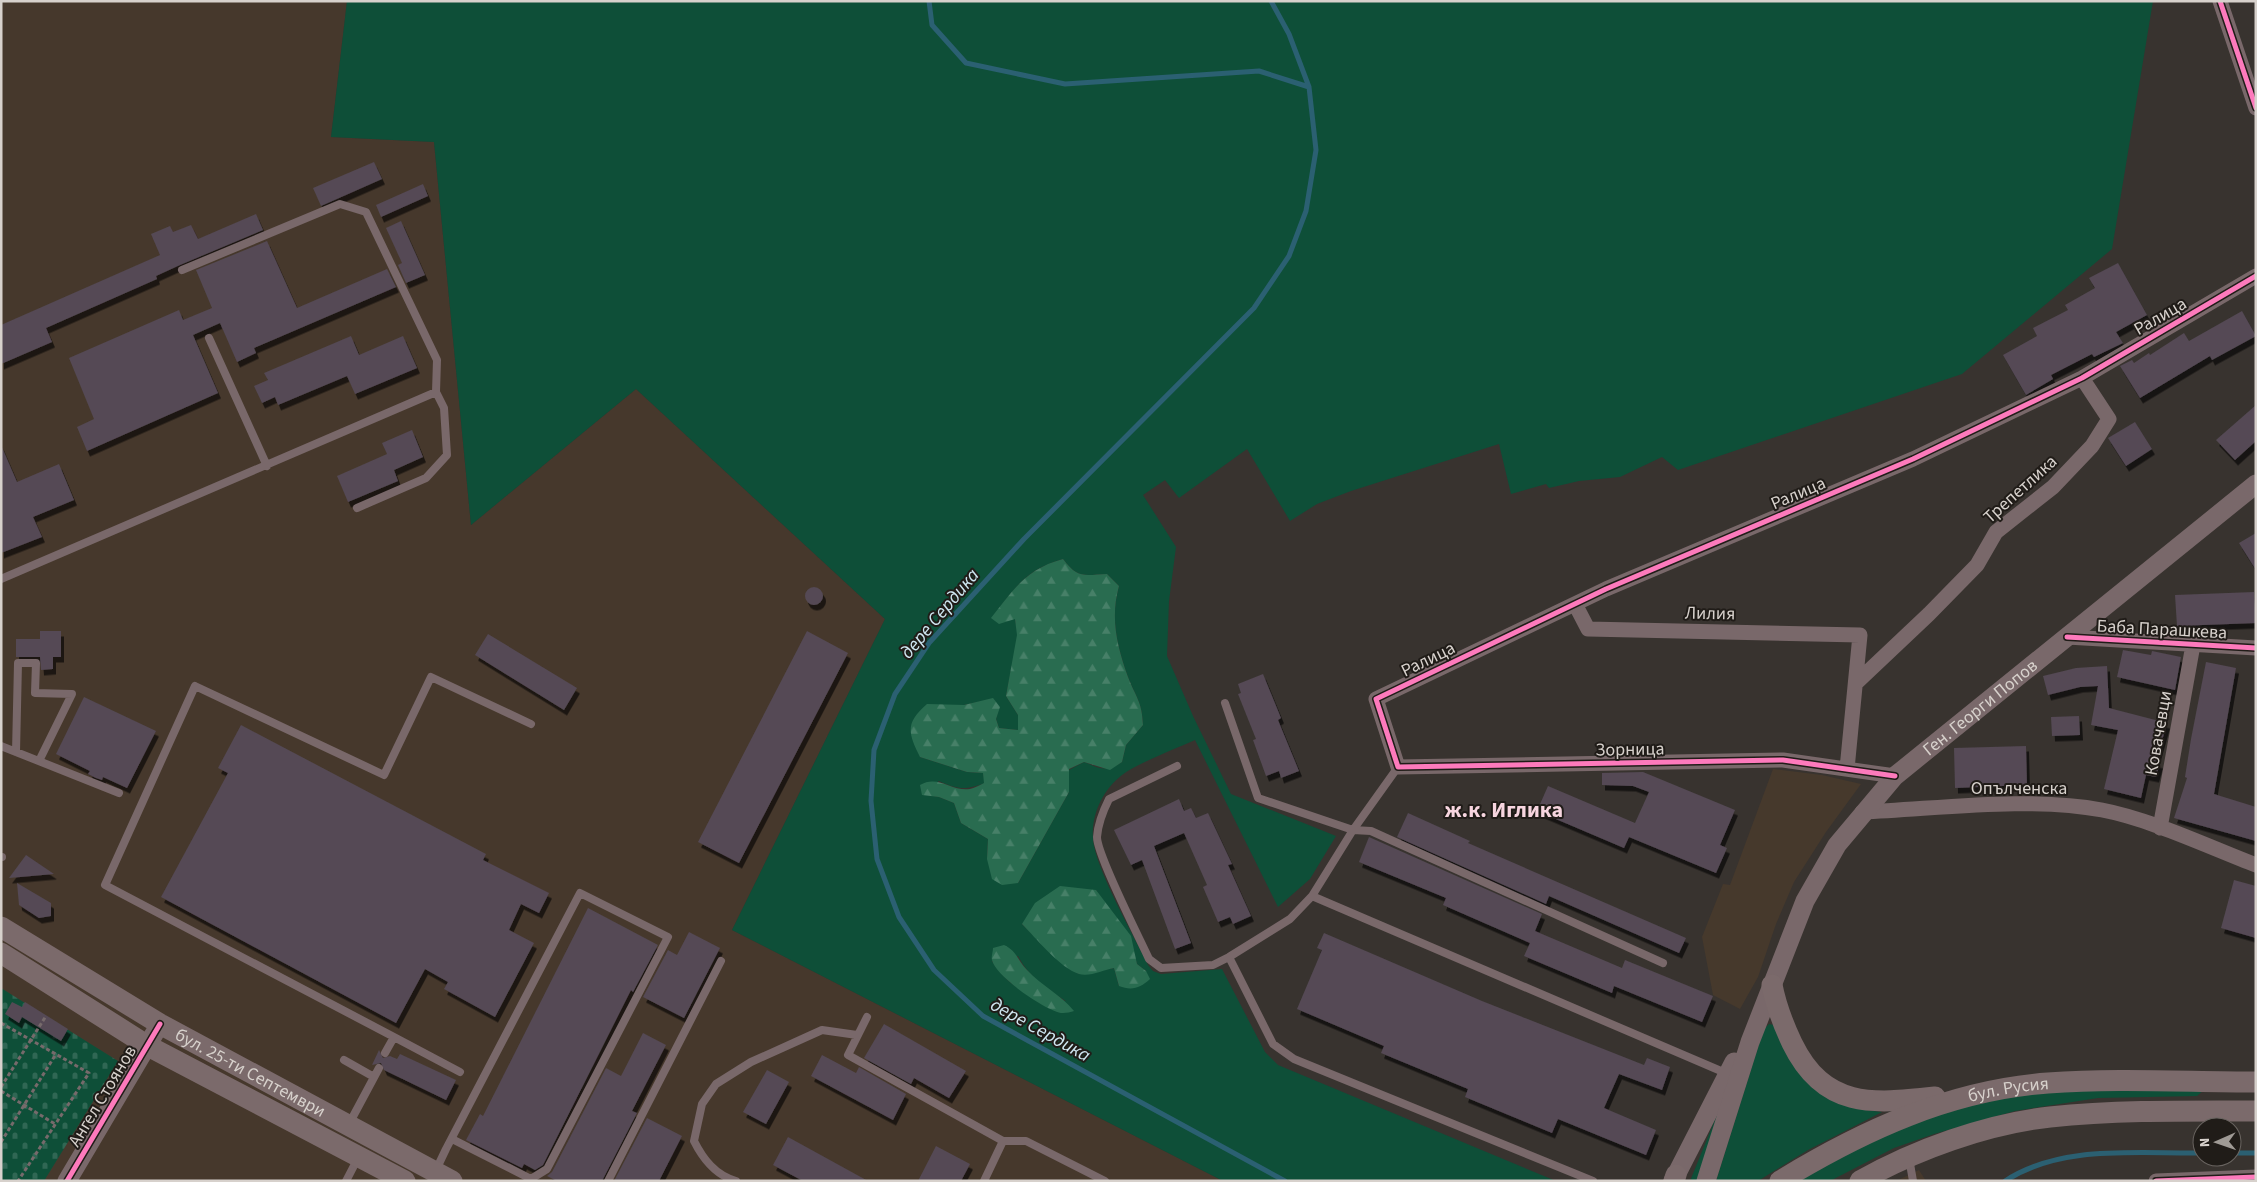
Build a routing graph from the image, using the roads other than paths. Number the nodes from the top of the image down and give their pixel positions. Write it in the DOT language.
graph roads {
  1 [pos="2220,1"];
  2 [pos="2256,108"];
  3 [pos="182,270"];
  4 [pos="2256,276"];
  5 [pos="209,338"];
  6 [pos="2082,378"];
  7 [pos="436,392"];
  8 [pos="267,466"];
  9 [pos="2256,484"];
  10 [pos="357,508"];
  11 [pos="1,579"];
  12 [pos="1575,604"];
  13 [pos="2067,637"];
  14 [pos="2193,645"];
  15 [pos="2256,648"];
  16 [pos="1856,683"];
  17 [pos="1224,703"];
  18 [pos="531,724"];
  19 [pos="1,746"];
  20 [pos="16,752"];
  21 [pos="39,760"];
  22 [pos="1177,766"];
  23 [pos="1398,767"];
  24 [pos="1847,769"];
  25 [pos="1895,776"];
  26 [pos="119,793"];
  27 [pos="1862,812"];
  28 [pos="2160,828"];
  29 [pos="1353,830"];
  30 [pos="2256,866"];
  31 [pos="1312,896"];
  32 [pos="1,927"];
  33 [pos="1,954"];
  34 [pos="1229,957"];
  35 [pos="721,961"];
  36 [pos="1663,963"];
  37 [pos="1772,985"];
  38 [pos="867,1017"];
  39 [pos="160,1024"];
  40 [pos="857,1035"];
  41 [pos="394,1037"];
  42 [pos="148,1046"];
  43 [pos="385,1053"];
  44 [pos="344,1060"];
  45 [pos="379,1068"];
  46 [pos="460,1072"];
  47 [pos="1728,1074"];
  48 [pos="374,1077"];
  49 [pos="2256,1082"];
  50 [pos="1988,1092"];
  51 [pos="2256,1111"];
  52 [pos="348,1126"];
  53 [pos="452,1139"];
  54 [pos="1003,1141"];
  55 [pos="358,1156"];
  56 [pos="1908,1156"];
  57 [pos="444,1176"];
  58 [pos="2256,1177"];
  59 [pos="1674,1179"];
  60 [pos="67,1181"];
  61 [pos="346,1181"];
  62 [pos="405,1181"];
  63 [pos="608,1181"];
  64 [pos="736,1181"];
  65 [pos="984,1181"];
  66 [pos="1105,1181"];
  67 [pos="1593,1181"];
  68 [pos="1706,1181"];
  69 [pos="1780,1181"];
  70 [pos="1860,1181"];
  71 [pos="1914,1181"];
  72 [pos="2156,1181"];
  1 -- 2 [label="street"];
  3 -- 7 [label="lane"];
  4 -- 6 [label="street, Ралица"];
  5 -- 8 [label="lane"];
  6 -- 12 [label="street, Ралица"];
  6 -- 16 [label="street, Трепетлика"];
  7 -- 8 [label="lane"];
  7 -- 10 [label="lane"];
  8 -- 11 [label="lane"];
  9 -- 13 [label="street, Ген. Георги Попов"];
  12 -- 16 [label="street, Лилия"];
  12 -- 23 [label="street, Ралица"];
  13 -- 14 [label="street, Баба Парашкева"];
  13 -- 25 [label="street, Ген. Георги Попов"];
  14 -- 15 [label="street, Баба Парашкева"];
  14 -- 28 [label="street, Ковачевци"];
  16 -- 24 [label="street"];
  17 -- 29 [label="lane"];
  18 -- 41 [label="lane"];
  19 -- 20 [label="lane"];
  20 -- 21 [label="lane"];
  20 -- 21 [label="lane"];
  21 -- 26 [label="lane"];
  22 -- 34 [label="lane"];
  23 -- 24 [label="street, Зорница"];
  23 -- 29 [label="lane"];
  24 -- 25 [label="street, Зорница"];
  25 -- 27 [label="street, Ген. Георги Попов"];
  27 -- 28 [label="street, Опълченска"];
  27 -- 37 [label="street, Ген. Георги Попов"];
  28 -- 30 [label="street, Опълченска"];
  29 -- 31 [label="lane"];
  29 -- 36 [label="lane"];
  31 -- 34 [label="lane"];
  31 -- 47 [label="lane"];
  32 -- 39 [label="main road, бул. 25-ти Септември"];
  33 -- 42 [label="main road, бул. 25-ти Септември"];
  34 -- 67 [label="lane"];
  35 -- 63 [label="lane"];
  37 -- 47 [label="street"];
  37 -- 50 [label="main road"];
  37 -- 68 [label="street"];
  38 -- 40 [label="lane"];
  39 -- 42 [label="street, Ангел Стоянов"];
  39 -- 52 [label="main road, бул. 25-ти Септември"];
  40 -- 54 [label="lane"];
  40 -- 64 [label="lane"];
  41 -- 43 [label="lane"];
  41 -- 46 [label="lane"];
  42 -- 55 [label="main road, бул. 25-ти Септември"];
  42 -- 60 [label="street, Ангел Стоянов"];
  44 -- 48 [label="lane"];
  45 -- 48 [label="lane"];
  47 -- 59 [label="street"];
  48 -- 52 [label="lane"];
  49 -- 50 [label="main road, бул. Русия"];
  50 -- 69 [label="main road, бул. Русия"];
  51 -- 56 [label="main road, бул. Русия"];
  52 -- 57 [label="main road, бул. 25-ти Септември"];
  53 -- 53 [label="lane"];
  53 -- 57 [label="lane"];
  54 -- 65 [label="lane"];
  54 -- 66 [label="lane"];
  55 -- 61 [label="lane"];
  55 -- 62 [label="main road, бул. 25-ти Септември"];
  56 -- 70 [label="main road, бул. Русия"];
  56 -- 71 [label="lane"];
  58 -- 72 [label="street"];
}
